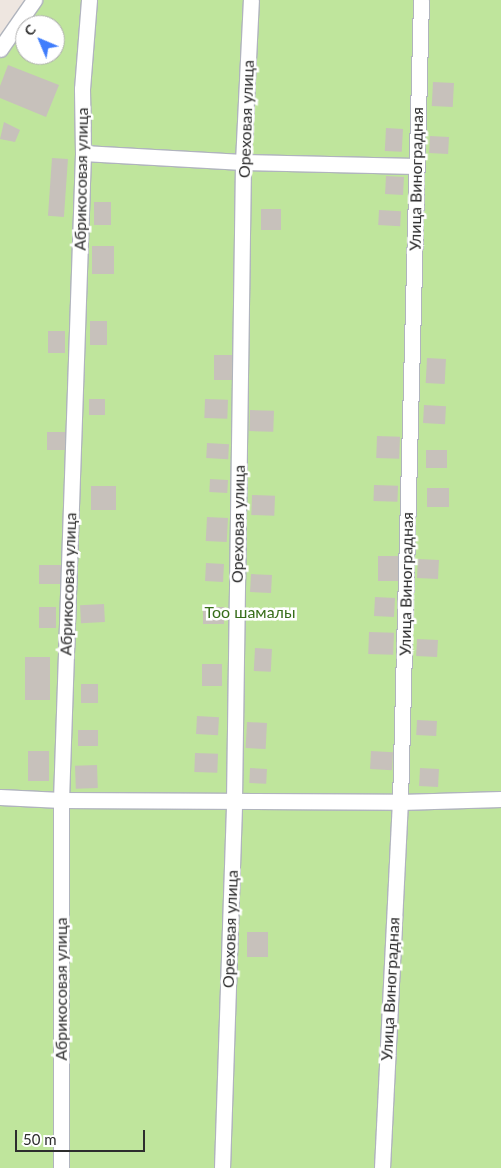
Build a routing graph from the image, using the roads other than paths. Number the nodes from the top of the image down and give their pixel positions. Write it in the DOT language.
graph roads {
  1 [pos="34,0"];
  2 [pos="89,0"];
  3 [pos="251,0"];
  4 [pos="420,0"];
  5 [pos="0,49"];
  6 [pos="83,153"];
  7 [pos="243,162"];
  8 [pos="416,166"];
  9 [pos="0,797"];
  10 [pos="501,799"];
  11 [pos="61,800"];
  12 [pos="234,800"];
  13 [pos="400,802"];
  14 [pos="61,1168"];
  15 [pos="222,1168"];
  16 [pos="382,1168"];
  1 -- 5 [label="street"];
  2 -- 6 [label="street, Абрикосовая улица"];
  3 -- 7 [label="street, Ореховая улица"];
  4 -- 8 [label="street, Улица Виноградная"];
  6 -- 7 [label="street"];
  6 -- 11 [label="street, Абрикосовая улица"];
  7 -- 8 [label="street"];
  7 -- 12 [label="street, Ореховая улица"];
  8 -- 13 [label="street, Улица Виноградная"];
  9 -- 11 [label="street"];
  10 -- 13 [label="street"];
  11 -- 12 [label="street"];
  11 -- 14 [label="street, Абрикосовая улица"];
  12 -- 13 [label="street"];
  12 -- 15 [label="street, Ореховая улица"];
  13 -- 16 [label="street, Улица Виноградная"];
}
